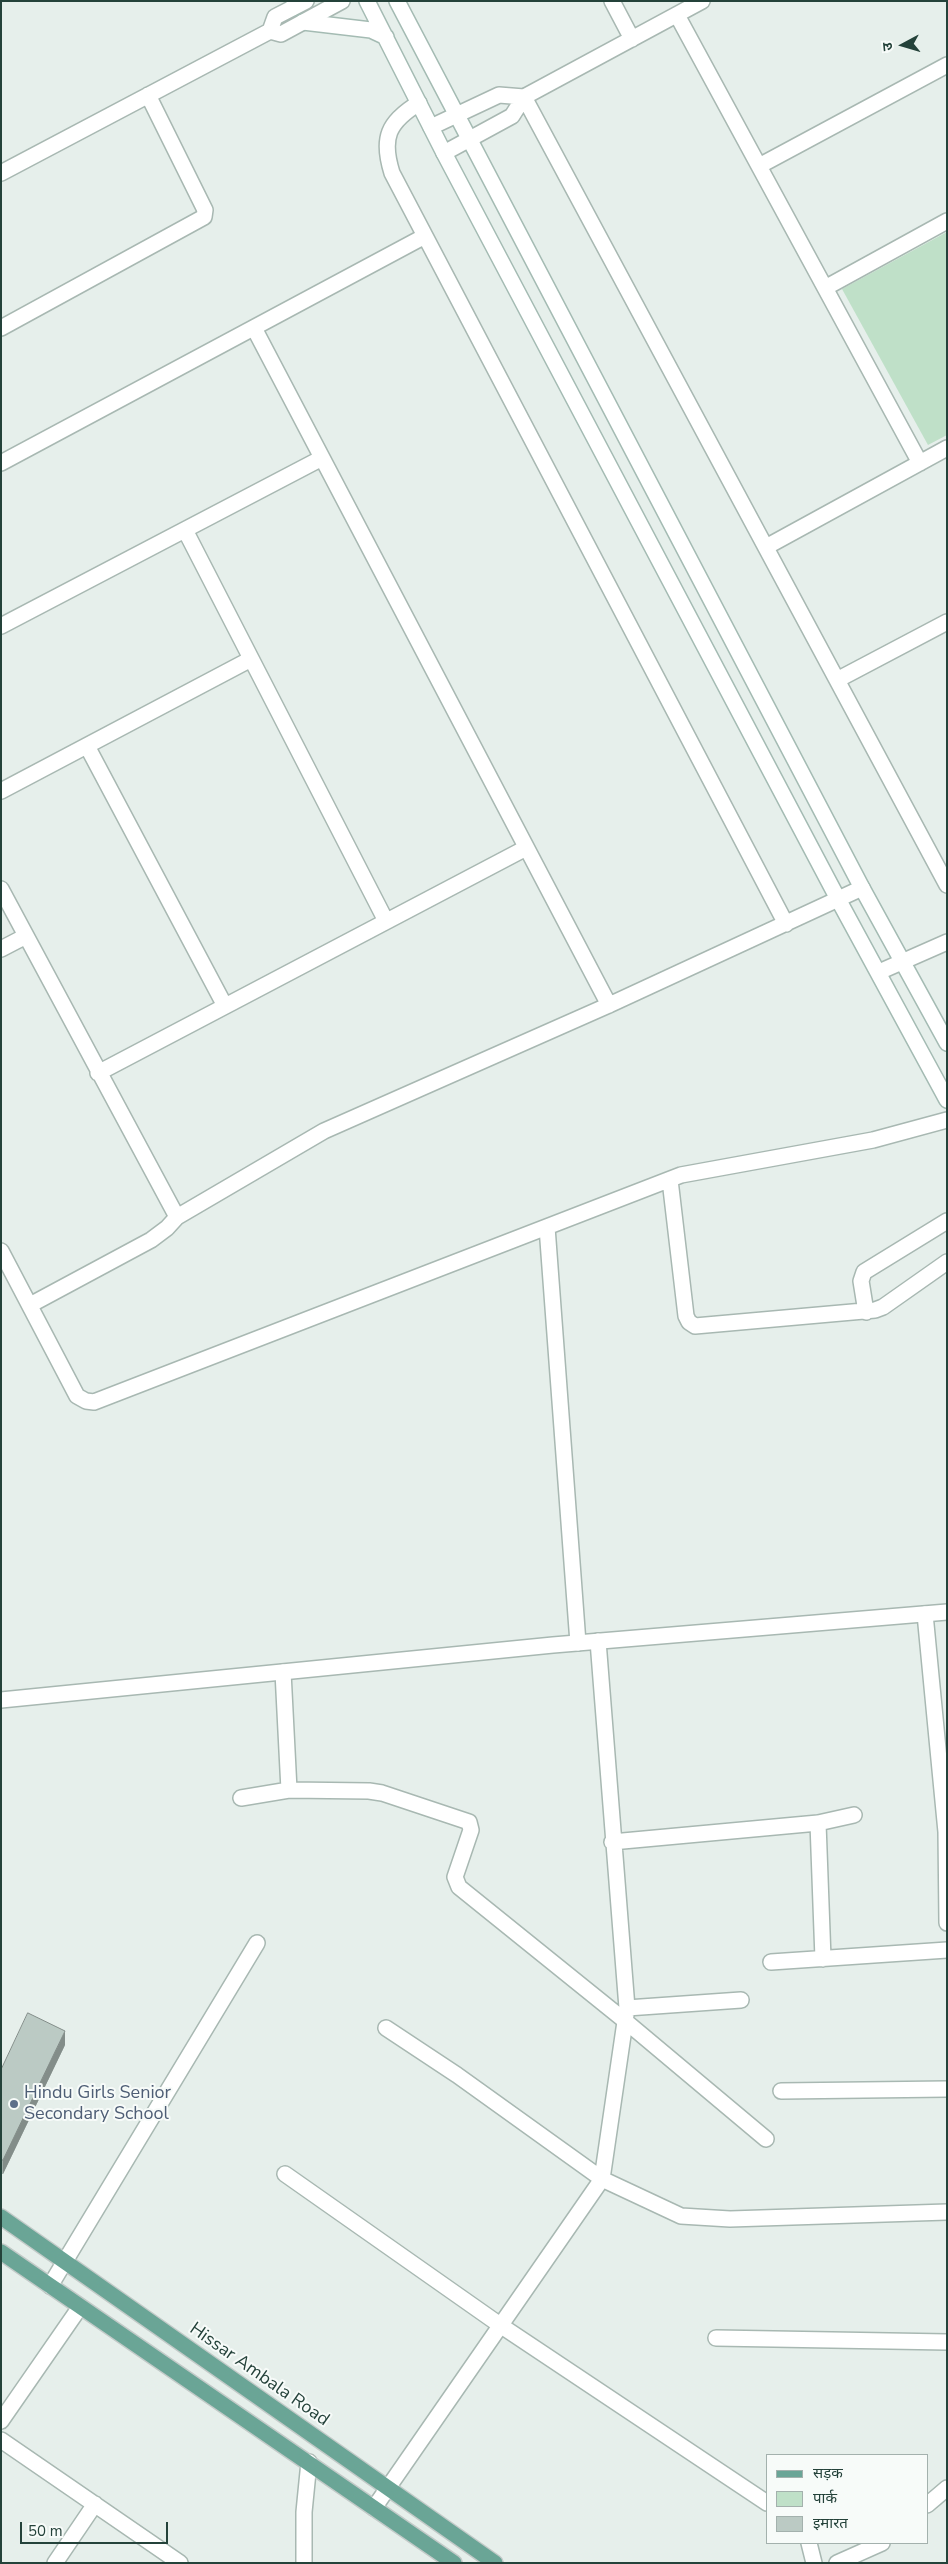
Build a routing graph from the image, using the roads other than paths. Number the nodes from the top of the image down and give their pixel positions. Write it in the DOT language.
graph roads {
  1 [pos="306,1"];
  2 [pos="342,1"];
  3 [pos="367,1"];
  4 [pos="397,1"];
  5 [pos="612,1"];
  6 [pos="702,1"];
  7 [pos="295,5"];
  8 [pos="677,15"];
  9 [pos="304,22"];
  10 [pos="270,31"];
  11 [pos="386,37"];
  12 [pos="632,38"];
  13 [pos="947,65"];
  14 [pos="148,95"];
  15 [pos="524,97"];
  16 [pos="419,103"];
  17 [pos="455,116"];
  18 [pos="431,127"];
  19 [pos="468,140"];
  20 [pos="444,153"];
  21 [pos="759,166"];
  22 [pos="1,173"];
  23 [pos="947,221"];
  24 [pos="425,236"];
  25 [pos="825,288"];
  26 [pos="1,328"];
  27 [pos="254,328"];
  28 [pos="947,448"];
  29 [pos="322,458"];
  30 [pos="1,463"];
  31 [pos="920,463"];
  32 [pos="185,530"];
  33 [pos="766,547"];
  34 [pos="947,622"];
  35 [pos="1,626"];
  36 [pos="251,659"];
  37 [pos="837,680"];
  38 [pos="87,746"];
  39 [pos="1,792"];
  40 [pos="526,848"];
  41 [pos="947,884"];
  42 [pos="862,888"];
  43 [pos="1,889"];
  44 [pos="838,899"];
  45 [pos="386,921"];
  46 [pos="786,924"];
  47 [pos="26,936"];
  48 [pos="947,942"];
  49 [pos="1,949"];
  50 [pos="903,961"];
  51 [pos="879,972"];
  52 [pos="609,1005"];
  53 [pos="225,1006"];
  54 [pos="947,1043"];
  55 [pos="98,1073"];
  56 [pos="947,1100"];
  57 [pos="947,1120"];
  58 [pos="670,1180"];
  59 [pos="177,1217"];
  60 [pos="947,1222"];
  61 [pos="547,1227"];
  62 [pos="3,1258"];
  63 [pos="947,1262"];
  64 [pos="30,1305"];
  65 [pos="866,1312"];
  66 [pos="947,1612"];
  67 [pos="925,1614"];
  68 [pos="598,1641"];
  69 [pos="578,1643"];
  70 [pos="282,1672"];
  71 [pos="1,1700"];
  72 [pos="289,1790"];
  73 [pos="242,1798"];
  74 [pos="854,1815"];
  75 [pos="818,1823"];
  76 [pos="612,1842"];
  77 [pos="947,1923"];
  78 [pos="257,1943"];
  79 [pos="947,1950"];
  80 [pos="822,1959"];
  81 [pos="770,1962"];
  82 [pos="741,2000"];
  83 [pos="625,2014"];
  84 [pos="386,2028"];
  85 [pos="947,2089"];
  86 [pos="781,2091"];
  87 [pos="766,2139"];
  88 [pos="285,2174"];
  89 [pos="602,2179"];
  90 [pos="947,2212"];
  91 [pos="1,2218"];
  92 [pos="1,2252"];
  93 [pos="65,2262"];
  94 [pos="50,2286"];
  95 [pos="80,2307"];
  96 [pos="500,2325"];
  97 [pos="716,2338"];
  98 [pos="947,2342"];
  99 [pos="1,2421"];
  100 [pos="1,2440"];
  101 [pos="309,2462"];
  102 [pos="387,2487"];
  103 [pos="947,2488"];
  104 [pos="766,2502"];
  105 [pos="95,2504"];
  106 [pos="928,2504"];
  107 [pos="374,2508"];
  108 [pos="809,2544"];
  109 [pos="880,2544"];
  110 [pos="55,2563"];
  111 [pos="180,2563"];
  112 [pos="304,2563"];
  113 [pos="454,2563"];
  114 [pos="495,2563"];
  115 [pos="814,2563"];
  116 [pos="837,2563"];
  1 -- 7 [label="street"];
  2 -- 9 [label="street"];
  3 -- 11 [label="street"];
  4 -- 17 [label="street"];
  5 -- 12 [label="street"];
  6 -- 8 [label="street"];
  7 -- 10 [label="street"];
  8 -- 12 [label="street"];
  8 -- 21 [label="street"];
  9 -- 10 [label="street"];
  9 -- 11 [label="street"];
  10 -- 14 [label="street"];
  11 -- 16 [label="street"];
  12 -- 15 [label="street"];
  13 -- 21 [label="street"];
  14 -- 22 [label="street"];
  14 -- 26 [label="street"];
  15 -- 17 [label="street"];
  15 -- 19 [label="street"];
  15 -- 33 [label="street"];
  16 -- 18 [label="street"];
  16 -- 24 [label="street"];
  17 -- 18 [label="street"];
  17 -- 19 [label="street"];
  18 -- 20 [label="street"];
  19 -- 20 [label="street"];
  19 -- 42 [label="street"];
  20 -- 44 [label="street"];
  21 -- 25 [label="street"];
  23 -- 25 [label="street"];
  24 -- 27 [label="street"];
  24 -- 46 [label="street"];
  25 -- 31 [label="street"];
  27 -- 29 [label="street"];
  27 -- 30 [label="street"];
  28 -- 31 [label="street"];
  29 -- 32 [label="street"];
  29 -- 40 [label="street"];
  31 -- 33 [label="street"];
  32 -- 35 [label="street"];
  32 -- 36 [label="street"];
  33 -- 37 [label="street"];
  34 -- 37 [label="street"];
  36 -- 38 [label="street"];
  36 -- 45 [label="street"];
  37 -- 41 [label="street"];
  38 -- 39 [label="street"];
  38 -- 53 [label="street"];
  40 -- 45 [label="street"];
  40 -- 52 [label="street"];
  42 -- 44 [label="street"];
  42 -- 50 [label="street"];
  43 -- 47 [label="street"];
  44 -- 46 [label="street"];
  44 -- 51 [label="street"];
  45 -- 53 [label="street"];
  46 -- 52 [label="street"];
  47 -- 49 [label="street"];
  47 -- 55 [label="street"];
  48 -- 50 [label="street"];
  50 -- 51 [label="street"];
  50 -- 54 [label="street"];
  51 -- 56 [label="street"];
  52 -- 59 [label="street"];
  53 -- 55 [label="street"];
  55 -- 59 [label="street"];
  57 -- 58 [label="street"];
  58 -- 61 [label="street"];
  58 -- 65 [label="street"];
  59 -- 64 [label="street"];
  60 -- 65 [label="street"];
  61 -- 64 [label="street"];
  61 -- 69 [label="street"];
  62 -- 64 [label="street"];
  63 -- 65 [label="street"];
  66 -- 67 [label="street"];
  67 -- 68 [label="street"];
  67 -- 77 [label="street"];
  68 -- 69 [label="street"];
  68 -- 76 [label="street"];
  69 -- 70 [label="street"];
  70 -- 71 [label="street"];
  70 -- 72 [label="street"];
  72 -- 73 [label="street"];
  72 -- 83 [label="street"];
  74 -- 75 [label="street"];
  75 -- 76 [label="street"];
  75 -- 80 [label="street"];
  76 -- 83 [label="street"];
  78 -- 93 [label="street"];
  79 -- 80 [label="street"];
  80 -- 81 [label="street"];
  82 -- 83 [label="street"];
  83 -- 87 [label="street"];
  83 -- 89 [label="street"];
  84 -- 89 [label="street"];
  85 -- 86 [label="street"];
  88 -- 96 [label="street"];
  89 -- 90 [label="street"];
  89 -- 96 [label="street"];
  91 -- 93 [label="main road, Hissar Ambala Road"];
  92 -- 94 [label="main road"];
  93 -- 94 [label="street"];
  93 -- 102 [label="main road, Hissar Ambala Road"];
  94 -- 95 [label="main road"];
  95 -- 99 [label="street"];
  95 -- 101 [label="main road"];
  96 -- 102 [label="street"];
  96 -- 104 [label="street"];
  97 -- 98 [label="street"];
  100 -- 105 [label="street"];
  101 -- 107 [label="main road"];
  101 -- 112 [label="street"];
  102 -- 107 [label="street"];
  102 -- 114 [label="main road, Hissar Ambala Road"];
  103 -- 106 [label="street"];
  105 -- 110 [label="street"];
  105 -- 111 [label="street"];
  107 -- 113 [label="main road"];
  108 -- 115 [label="street"];
  109 -- 116 [label="street"];
}
